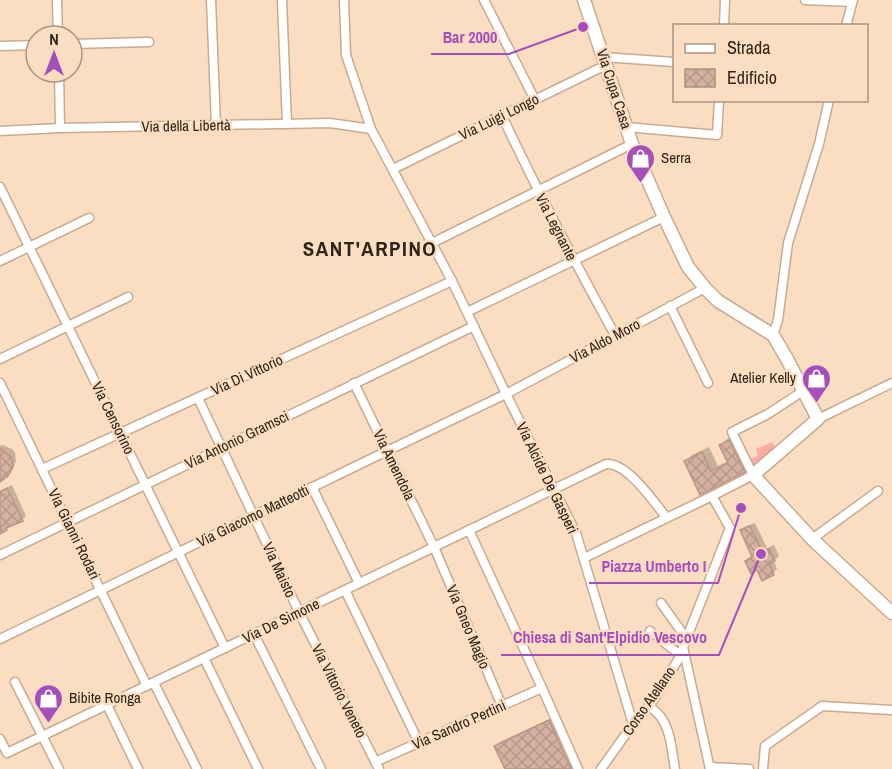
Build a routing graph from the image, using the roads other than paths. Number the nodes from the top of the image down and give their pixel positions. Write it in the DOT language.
graph roads {
  1 [pos="57,0"];
  2 [pos="211,0"];
  3 [pos="282,0"];
  4 [pos="344,0"];
  5 [pos="484,0"];
  6 [pos="584,0"];
  7 [pos="725,0"];
  8 [pos="805,0"];
  9 [pos="852,1"];
  10 [pos="58,24"];
  11 [pos="724,24"];
  12 [pos="846,24"];
  13 [pos="149,42"];
  14 [pos="84,44"];
  15 [pos="24,45"];
  16 [pos="0,46"];
  17 [pos="604,61"];
  18 [pos="673,62"];
  19 [pos="59,84"];
  20 [pos="535,100"];
  21 [pos="719,102"];
  22 [pos="829,102"];
  23 [pos="502,116"];
  24 [pos="287,124"];
  25 [pos="216,125"];
  26 [pos="626,127"];
  27 [pos="60,128"];
  28 [pos="371,129"];
  29 [pos="0,131"];
  30 [pos="632,144"];
  31 [pos="393,169"];
  32 [pos="0,187"];
  33 [pos="537,190"];
  34 [pos="664,217"];
  35 [pos="89,218"];
  36 [pos="432,243"];
  37 [pos="29,247"];
  38 [pos="574,260"];
  39 [pos="0,261"];
  40 [pos="452,281"];
  41 [pos="705,288"];
  42 [pos="128,297"];
  43 [pos="670,306"];
  44 [pos="467,312"];
  45 [pos="68,326"];
  46 [pos="474,326"];
  47 [pos="615,335"];
  48 [pos="773,335"];
  49 [pos="0,359"];
  50 [pos="0,382"];
  51 [pos="354,383"];
  52 [pos="708,383"];
  53 [pos="892,383"];
  54 [pos="803,391"];
  55 [pos="506,394"];
  56 [pos="198,398"];
  57 [pos="818,419"];
  58 [pos="120,433"];
  59 [pos="221,448"];
  60 [pos="387,451"];
  61 [pos="42,469"];
  62 [pos="753,475"];
  63 [pos="145,485"];
  64 [pos="312,487"];
  65 [pos="554,489"];
  66 [pos="878,491"];
  67 [pos="712,496"];
  68 [pos="254,516"];
  69 [pos="666,517"];
  70 [pos="68,522"];
  71 [pos="469,530"];
  72 [pos="812,538"];
  73 [pos="434,548"];
  74 [pos="178,552"];
  75 [pos="0,555"];
  76 [pos="584,558"];
  77 [pos="359,584"];
  78 [pos="100,590"];
  79 [pos="345,590"];
  80 [pos="661,603"];
  81 [pos="299,612"];
  82 [pos="892,613"];
  83 [pos="650,631"];
  84 [pos="254,634"];
  85 [pos="0,639"];
  86 [pos="683,647"];
  87 [pos="225,648"];
  88 [pos="204,658"];
  89 [pos="687,667"];
  90 [pos="670,672"];
  91 [pos="15,682"];
  92 [pos="150,684"];
  93 [pos="542,688"];
  94 [pos="107,705"];
  95 [pos="502,706"];
  96 [pos="648,706"];
  97 [pos="892,710"];
  98 [pos="633,724"];
  99 [pos="43,736"];
  100 [pos="0,739"];
  101 [pos="419,743"];
  102 [pos="377,766"];
  103 [pos="710,768"];
  104 [pos="59,769"];
  105 [pos="138,769"];
  106 [pos="197,769"];
  107 [pos="258,769"];
  108 [pos="321,769"];
  109 [pos="578,769"];
  110 [pos="601,769"];
  111 [pos="675,769"];
  112 [pos="749,769"];
  113 [pos="763,769"];
  1 -- 10 [label="street"];
  2 -- 25 [label="street"];
  3 -- 24 [label="street"];
  4 -- 28 [label="street, Via Alcide De Gasperi"];
  5 -- 20 [label="street"];
  6 -- 17 [label="street, Via Cupa Casa"];
  7 -- 11 [label="street"];
  8 -- 9 [label="street"];
  9 -- 12 [label="street"];
  13 -- 14 [label="street"];
  15 -- 16 [label="street"];
  17 -- 18 [label="street"];
  17 -- 20 [label="street, Via Luigi Longo"];
  17 -- 26 [label="street, Via Cupa Casa"];
  19 -- 27 [label="street"];
  20 -- 23 [label="street, Via Luigi Longo"];
  21 -- 26 [label="street"];
  22 -- 48 [label="street"];
  23 -- 31 [label="street, Via Luigi Longo"];
  23 -- 33 [label="street, Via Legnante"];
  24 -- 25 [label="street, Via della Libertà"];
  24 -- 28 [label="street, Via della Libertà"];
  25 -- 27 [label="street, Via della Libertà"];
  26 -- 30 [label="street, Via Cupa Casa"];
  27 -- 29 [label="street, Via della Libertà"];
  28 -- 31 [label="street, Via Alcide De Gasperi"];
  30 -- 33 [label="street"];
  30 -- 34 [label="street, Via Cupa Casa"];
  31 -- 36 [label="street, Via Alcide De Gasperi"];
  32 -- 37 [label="street, Via Censorino"];
  33 -- 36 [label="street"];
  33 -- 38 [label="street, Via Legnante"];
  34 -- 38 [label="street"];
  34 -- 41 [label="street, Via Cupa Casa"];
  35 -- 37 [label="street"];
  36 -- 40 [label="street, Via Alcide De Gasperi"];
  37 -- 39 [label="street"];
  37 -- 45 [label="street, Via Censorino"];
  38 -- 44 [label="street"];
  38 -- 47 [label="street, Via Legnante"];
  40 -- 44 [label="street, Via Alcide De Gasperi"];
  40 -- 56 [label="street, Via Di Vittorio"];
  41 -- 43 [label="street, Via Aldo Moro"];
  41 -- 48 [label="street, Via Cupa Casa"];
  42 -- 45 [label="street"];
  43 -- 47 [label="street, Via Aldo Moro"];
  43 -- 52 [label="street"];
  44 -- 46 [label="street, Via Alcide De Gasperi"];
  45 -- 49 [label="street"];
  45 -- 58 [label="street, Via Censorino"];
  46 -- 51 [label="street, Via Antonio Gramsci"];
  46 -- 55 [label="street, Via Alcide De Gasperi"];
  47 -- 55 [label="street, Via Aldo Moro"];
  48 -- 54 [label="street"];
  50 -- 61 [label="street, Via Gianni Rodari"];
  51 -- 59 [label="street, Via Antonio Gramsci"];
  51 -- 60 [label="street, Via Amendola"];
  53 -- 57 [label="street"];
  54 -- 57 [label="street"];
  54 -- 62 [label="street"];
  55 -- 60 [label="street, Via Giacomo Matteotti"];
  55 -- 65 [label="street, Via Alcide De Gasperi"];
  56 -- 58 [label="street, Via Di Vittorio"];
  56 -- 59 [label="street, Via Maisto"];
  57 -- 62 [label="street"];
  58 -- 61 [label="street, Via Di Vittorio"];
  58 -- 63 [label="street, Via Censorino"];
  59 -- 63 [label="street, Via Antonio Gramsci"];
  59 -- 68 [label="street, Via Maisto"];
  60 -- 64 [label="street, Via Giacomo Matteotti"];
  60 -- 73 [label="street, Via Amendola"];
  61 -- 70 [label="street, Via Gianni Rodari"];
  62 -- 67 [label="street"];
  62 -- 72 [label="street"];
  63 -- 70 [label="street, Via Antonio Gramsci"];
  63 -- 74 [label="street, Via Censorino"];
  64 -- 68 [label="street, Via Giacomo Matteotti"];
  64 -- 77 [label="street"];
  65 -- 69 [label="street, Via De Simone"];
  65 -- 71 [label="street, Via De Simone"];
  65 -- 76 [label="street, Via Alcide De Gasperi"];
  66 -- 72 [label="street"];
  67 -- 69 [label="street"];
  67 -- 86 [label="street, Corso Atellano"];
  68 -- 74 [label="street, Via Giacomo Matteotti"];
  68 -- 81 [label="street, Via Maisto"];
  69 -- 76 [label="street"];
  70 -- 75 [label="street, Via Antonio Gramsci"];
  70 -- 78 [label="street, Via Gianni Rodari"];
  71 -- 73 [label="street, Via De Simone"];
  71 -- 93 [label="street"];
  72 -- 82 [label="street"];
  73 -- 77 [label="street, Via De Simone"];
  73 -- 95 [label="street, Via Gneo Magio"];
  74 -- 78 [label="street, Via Giacomo Matteotti"];
  74 -- 87 [label="street, Via Censorino"];
  76 -- 98 [label="street, Via Alcide De Gasperi"];
  77 -- 79 [label="street, Via De Simone"];
  78 -- 85 [label="street, Via Giacomo Matteotti"];
  78 -- 92 [label="street, Via Gianni Rodari"];
  79 -- 81 [label="street, Via De Simone"];
  79 -- 101 [label="street"];
  80 -- 86 [label="street"];
  81 -- 84 [label="street, Via De Simone"];
  81 -- 102 [label="street, Via Vittorio Veneto"];
  83 -- 86 [label="street"];
  84 -- 87 [label="street, Via De Simone"];
  84 -- 108 [label="street"];
  86 -- 89 [label="street"];
  86 -- 90 [label="street, Corso Atellano"];
  87 -- 88 [label="street, Via De Simone"];
  88 -- 92 [label="street, Via De Simone"];
  88 -- 107 [label="street"];
  89 -- 90 [label="street"];
  89 -- 103 [label="street"];
  90 -- 96 [label="street, Corso Atellano"];
  91 -- 99 [label="street"];
  92 -- 94 [label="street, Via De Simone"];
  92 -- 106 [label="street, Via Gianni Rodari"];
  93 -- 95 [label="street, Via Sandro Pertini"];
  93 -- 109 [label="street"];
  94 -- 99 [label="street, Via De Simone"];
  94 -- 105 [label="street"];
  95 -- 101 [label="street, Via Sandro Pertini"];
  96 -- 98 [label="street, Corso Atellano"];
  96 -- 111 [label="street"];
  97 -- 113 [label="street"];
  98 -- 110 [label="street, Corso Atellano"];
  99 -- 100 [label="street, Via De Simone"];
  99 -- 104 [label="street"];
  101 -- 102 [label="street, Via Sandro Pertini"];
  103 -- 112 [label="street"];
}
